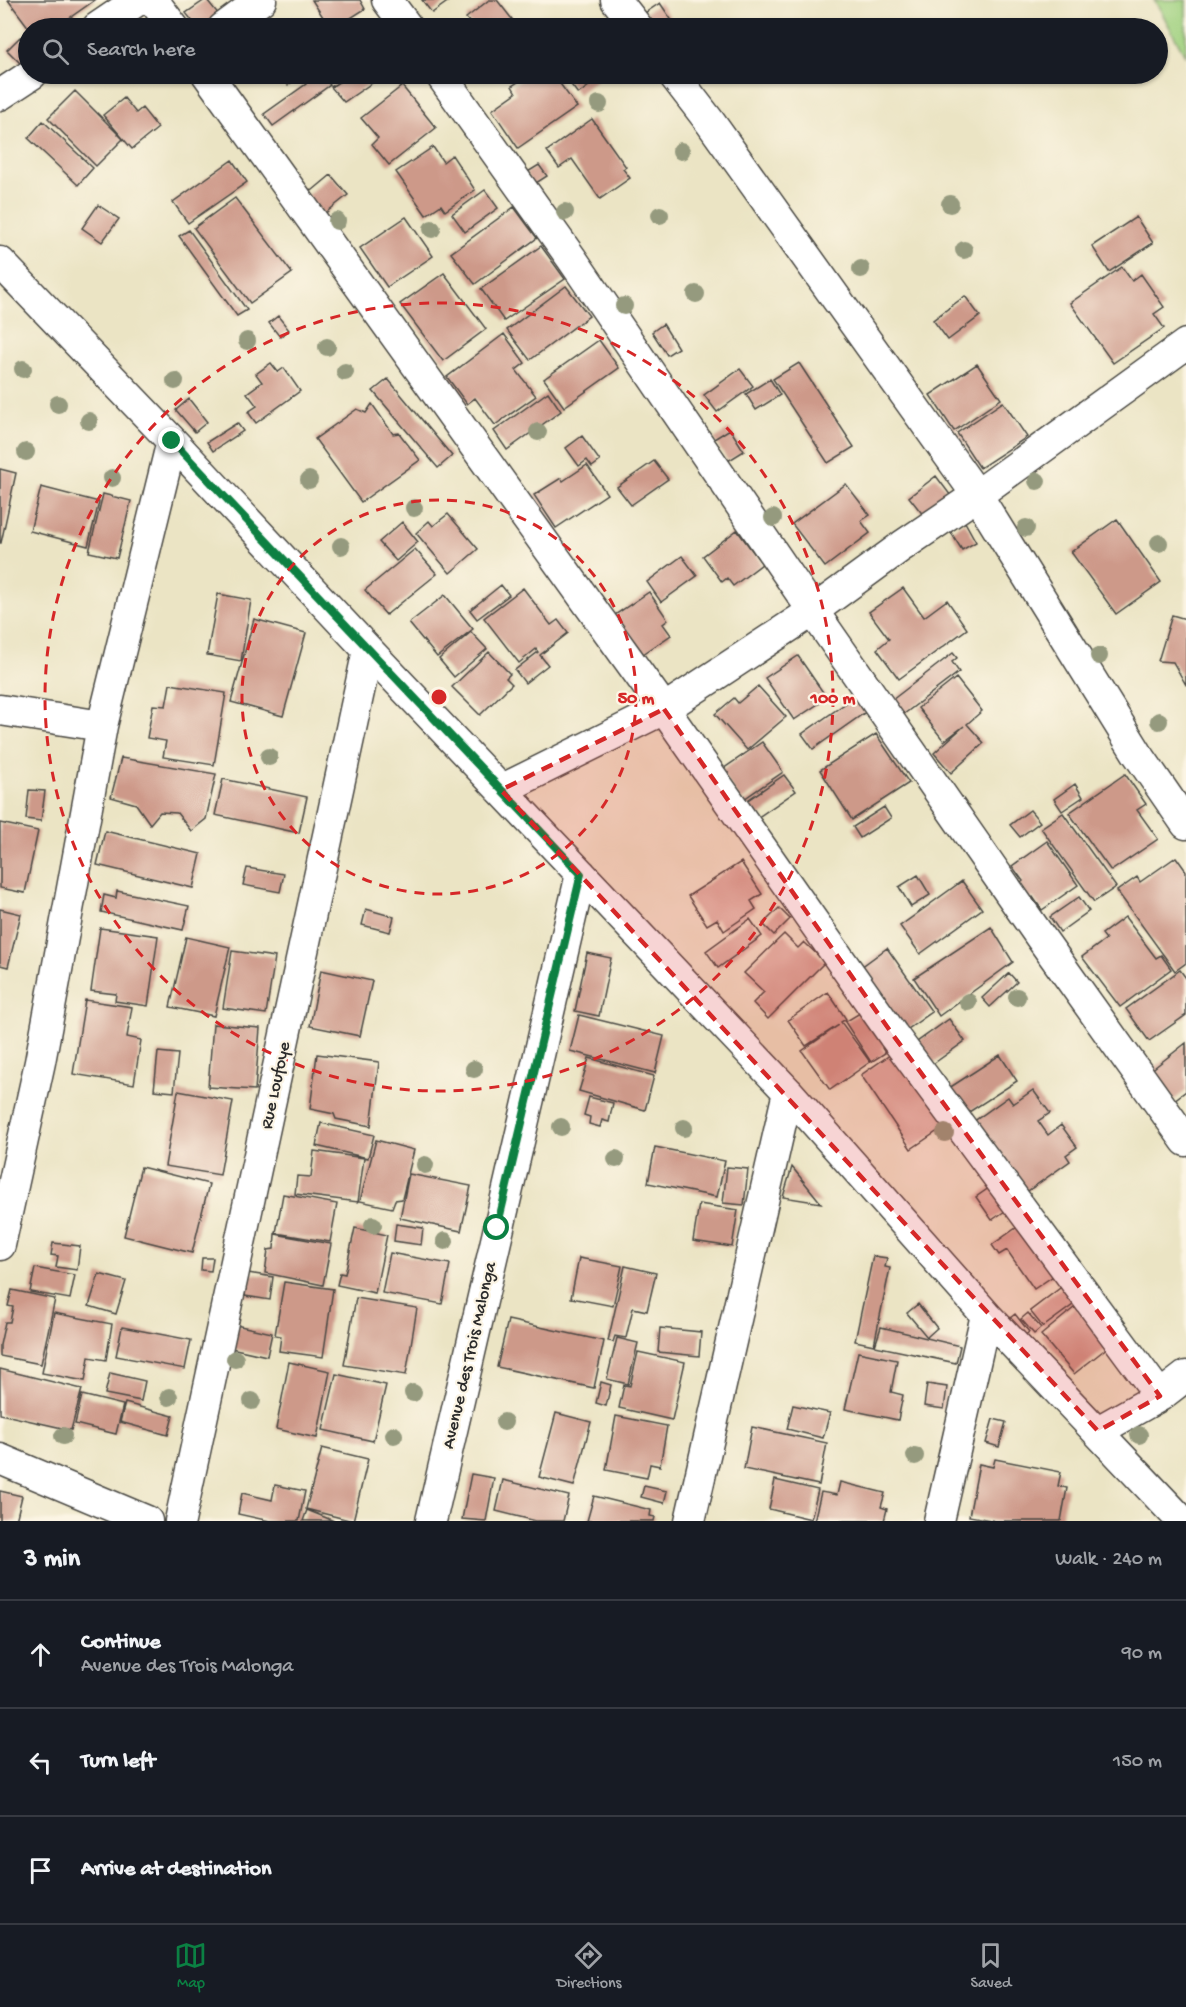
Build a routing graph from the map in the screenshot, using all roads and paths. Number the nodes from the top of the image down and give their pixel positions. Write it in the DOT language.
graph roads {
  1 [pos="138,0"];
  2 [pos="153,0"];
  3 [pos="261,0"];
  4 [pos="387,0"];
  5 [pos="616,0"];
  6 [pos="112,18"];
  7 [pos="166,18"];
  8 [pos="237,18"];
  9 [pos="400,18"];
  10 [pos="630,18"];
  11 [pos="18,83"];
  12 [pos="214,84"];
  13 [pos="447,84"];
  14 [pos="680,84"];
  15 [pos="0,95"];
  16 [pos="0,262"];
  17 [pos="1186,344"];
  18 [pos="172,441"];
  19 [pos="977,495"];
  20 [pos="813,611"];
  21 [pos="368,650"];
  22 [pos="664,709"];
  23 [pos="0,710"];
  24 [pos="102,726"];
  25 [pos="501,790"];
  26 [pos="1186,824"];
  27 [pos="581,874"];
  28 [pos="788,1092"];
  29 [pos="1186,1141"];
  30 [pos="0,1245"];
  31 [pos="986,1315"];
  32 [pos="1186,1377"];
  33 [pos="1160,1396"];
  34 [pos="1098,1431"];
  35 [pos="0,1459"];
  36 [pos="1181,1520"];
  37 [pos="147,1521"];
  38 [pos="180,1521"];
  39 [pos="430,1521"];
  40 [pos="690,1521"];
  41 [pos="939,1521"];
  1 -- 6 [label="street"];
  2 -- 7 [label="street"];
  3 -- 8 [label="street"];
  4 -- 9 [label="street"];
  5 -- 10 [label="street"];
  11 -- 15 [label="street"];
  12 -- 22 [label="street"];
  13 -- 20 [label="street"];
  14 -- 19 [label="street"];
  16 -- 18 [label="street"];
  17 -- 19 [label="street"];
  18 -- 21 [label="street"];
  18 -- 24 [label="street"];
  19 -- 20 [label="street"];
  19 -- 26 [label="street"];
  20 -- 22 [label="street"];
  20 -- 29 [label="street"];
  21 -- 25 [label="street"];
  21 -- 38 [label="street, Rue Loufoye"];
  22 -- 25 [label="street"];
  22 -- 33 [label="street"];
  23 -- 24 [label="street"];
  24 -- 30 [label="street"];
  25 -- 27 [label="street"];
  27 -- 28 [label="street"];
  27 -- 39 [label="street, Avenue des Trois Malonga"];
  28 -- 31 [label="street"];
  28 -- 40 [label="street"];
  31 -- 34 [label="street"];
  31 -- 41 [label="street"];
  32 -- 33 [label="street"];
  33 -- 34 [label="street"];
  34 -- 36 [label="street"];
  35 -- 37 [label="street"];
}
